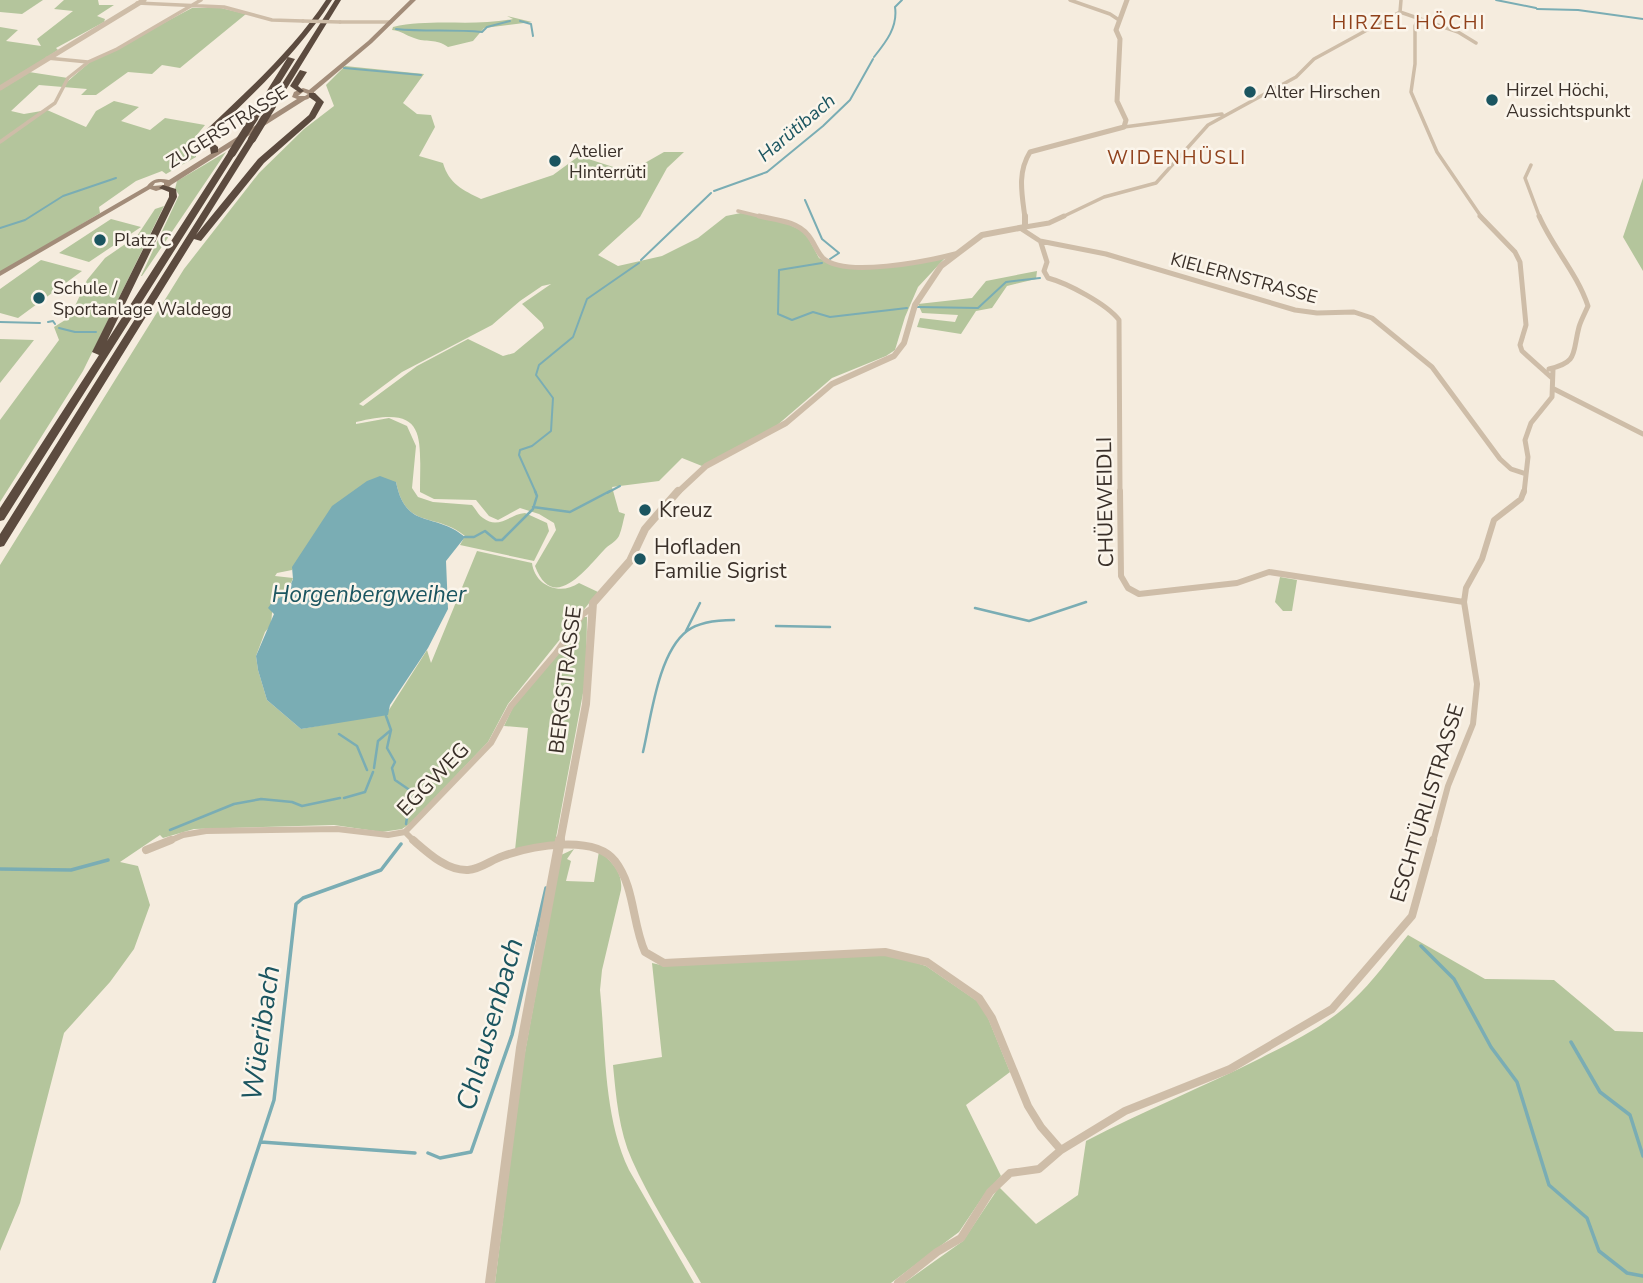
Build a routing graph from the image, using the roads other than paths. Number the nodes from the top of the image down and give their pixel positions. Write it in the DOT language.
graph roads {
  1 [pos="144,0"];
  2 [pos="201,0"];
  3 [pos="328,0"];
  4 [pos="339,0"];
  5 [pos="413,0"];
  6 [pos="1070,0"];
  7 [pos="1127,0"];
  8 [pos="1401,0"];
  9 [pos="137,3"];
  10 [pos="192,6"];
  11 [pos="1400,12"];
  12 [pos="1122,13"];
  13 [pos="1110,14"];
  14 [pos="1418,19"];
  15 [pos="1119,20"];
  16 [pos="391,22"];
  17 [pos="313,25"];
  18 [pos="1476,43"];
  19 [pos="47,58"];
  20 [pos="88,62"];
  21 [pos="0,88"];
  22 [pos="305,94"];
  23 [pos="1231,113"];
  24 [pos="1124,127"];
  25 [pos="0,142"];
  26 [pos="214,152"];
  27 [pos="1531,164"];
  28 [pos="160,185"];
  29 [pos="738,211"];
  30 [pos="1023,228"];
  31 [pos="1041,243"];
  32 [pos="955,254"];
  33 [pos="0,274"];
  34 [pos="163,283"];
  35 [pos="1544,369"];
  36 [pos="1553,369"];
  37 [pos="1552,377"];
  38 [pos="1554,389"];
  39 [pos="64,416"];
  40 [pos="1643,434"];
  41 [pos="1527,474"];
  42 [pos="0,517"];
  43 [pos="0,543"];
  44 [pos="1464,602"];
  45 [pos="592,608"];
  46 [pos="405,832"];
  47 [pos="557,848"];
  48 [pos="146,850"];
  49 [pos="1061,1150"];
  50 [pos="490,1283"];
  51 [pos="898,1283"];
  1 -- 9 [label="street"];
  2 -- 10 [label="street"];
  3 -- 17 [label="highway"];
  4 -- 22 [label="highway"];
  4 -- 34 [label="highway, bridge"];
  5 -- 16 [label="main road, ZUGERSTRASSE"];
  6 -- 13 [label="street"];
  7 -- 12 [label="street"];
  8 -- 11 [label="street"];
  9 -- 10 [label="street"];
  9 -- 19 [label="street"];
  10 -- 16 [label="street, bridge"];
  10 -- 20 [label="street"];
  11 -- 14 [label="street"];
  11 -- 23 [label="street"];
  12 -- 13 [label="street"];
  12 -- 15 [label="street"];
  13 -- 15 [label="street"];
  14 -- 18 [label="street"];
  14 -- 35 [label="street"];
  15 -- 24 [label="street"];
  16 -- 22 [label="main road, ZUGERSTRASSE"];
  17 -- 26 [label="highway"];
  17 -- 39 [label="highway, bridge"];
  19 -- 20 [label="street"];
  19 -- 21 [label="street"];
  20 -- 25 [label="street"];
  22 -- 26 [label="main road, ZUGERSTRASSE"];
  22 -- 28 [label="main road, ZUGERSTRASSE"];
  22 -- 34 [label="highway"];
  23 -- 24 [label="street"];
  23 -- 30 [label="street"];
  24 -- 30 [label="street"];
  26 -- 28 [label="main road, ZUGERSTRASSE"];
  27 -- 36 [label="street"];
  28 -- 33 [label="main road, ZUGERSTRASSE"];
  28 -- 39 [label="highway"];
  29 -- 32 [label="street"];
  30 -- 31 [label="street, KIELERNSTRASSE"];
  30 -- 32 [label="street, BERGSTRASSE"];
  31 -- 41 [label="street, KIELERNSTRASSE"];
  31 -- 44 [label="street, CHÜEWEIDLI"];
  32 -- 45 [label="street, BERGSTRASSE"];
  34 -- 43 [label="highway"];
  35 -- 36 [label="street"];
  35 -- 37 [label="street"];
  36 -- 37 [label="street"];
  37 -- 38 [label="street"];
  38 -- 40 [label="street"];
  38 -- 41 [label="street, ESCHTÜRLISTRASSE"];
  39 -- 42 [label="highway"];
  41 -- 44 [label="street, ESCHTÜRLISTRASSE"];
  44 -- 49 [label="street, ESCHTÜRLISTRASSE"];
  45 -- 46 [label="street, EGGWEG"];
  45 -- 47 [label="street, BERGSTRASSE"];
  46 -- 47 [label="street"];
  46 -- 48 [label="street, EGGWEG"];
  47 -- 49 [label="street"];
  47 -- 50 [label="street, BERGSTRASSE"];
  49 -- 51 [label="street, ESCHTÜRLISTRASSE"];
}
